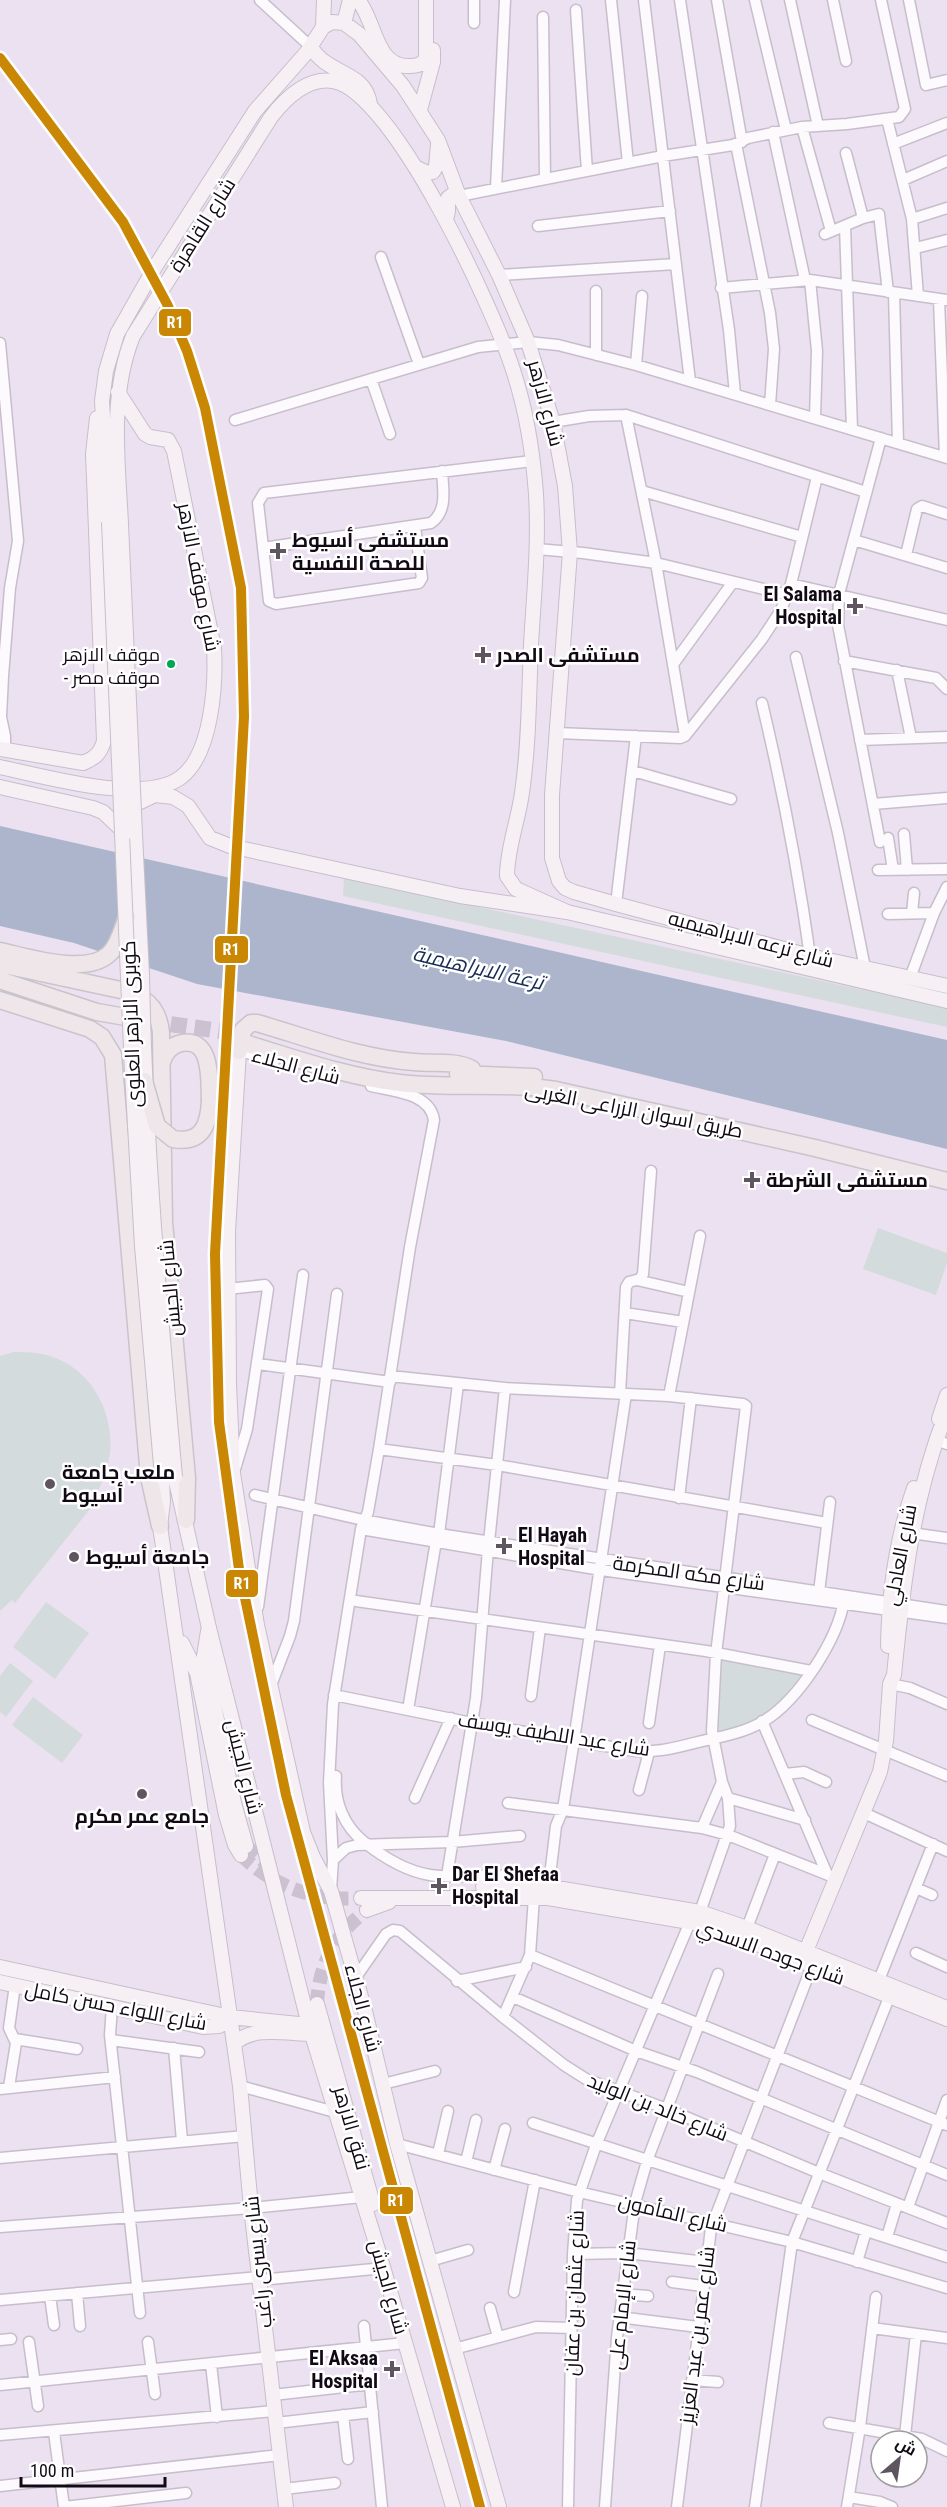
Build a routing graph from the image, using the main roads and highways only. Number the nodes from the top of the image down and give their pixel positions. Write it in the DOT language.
graph roads {
  1 [pos="324,0"];
  2 [pos="350,0"];
  3 [pos="358,0"];
  4 [pos="426,0"];
  5 [pos="432,0"];
  6 [pos="344,23"];
  7 [pos="323,27"];
  8 [pos="311,47"];
  9 [pos="370,106"];
  10 [pos="420,110"];
  11 [pos="438,140"];
  12 [pos="415,167"];
  13 [pos="459,196"];
  14 [pos="446,220"];
  15 [pos="118,392"];
  16 [pos="102,401"];
  17 [pos="115,523"];
  18 [pos="2,749"];
  19 [pos="0,767"];
  20 [pos="0,787"];
  21 [pos="134,805"];
  22 [pos="123,832"];
  23 [pos="559,881"];
  24 [pos="567,912"];
  25 [pos="126,917"];
  26 [pos="0,951"];
  27 [pos="0,964"];
  28 [pos="0,980"];
  29 [pos="947,986"];
  30 [pos="0,991"];
  31 [pos="947,999"];
  32 [pos="0,1000"];
  33 [pos="147,1019"];
  34 [pos="246,1043"];
  35 [pos="162,1062"];
  36 [pos="116,1078"];
  37 [pos="161,1079"];
  38 [pos="144,1081"];
  39 [pos="941,1176"];
  40 [pos="947,1395"];
  41 [pos="947,1411"];
  42 [pos="941,1442"];
  43 [pos="168,1477"];
  44 [pos="186,1520"];
  45 [pos="160,1526"];
  46 [pos="894,1608"];
  47 [pos="209,1628"];
  48 [pos="177,1636"];
  49 [pos="543,1894"];
  50 [pos="695,1917"];
  51 [pos="806,1951"];
  52 [pos="0,1967"];
  53 [pos="0,1982"];
  54 [pos="891,1991"];
  55 [pos="317,2004"];
  56 [pos="946,2011"];
  57 [pos="230,2018"];
  58 [pos="310,2030"];
  59 [pos="234,2044"];
  60 [pos="379,2253"];
  61 [pos="286,2507"];
  62 [pos="453,2507"];
  63 [pos="499,2507"];
  1 -- 7 [label="main road"];
  2 -- 6 [label="main road"];
  3 -- 4 [label="main road"];
  5 -- 10 [label="main road"];
  6 -- 7 [label="main road"];
  6 -- 10 [label="main road, شارع الازهر"];
  7 -- 8 [label="main road"];
  8 -- 9 [label="main road"];
  8 -- 16 [label="main road, شارع القاهرة"];
  9 -- 12 [label="main road, شارع الازهر"];
  9 -- 15 [label="main road, شارع القاهرة"];
  10 -- 11 [label="main road, شارع الازهر"];
  11 -- 12 [label="main road"];
  11 -- 13 [label="main road, شارع الازهر"];
  12 -- 14 [label="main road, شارع الازهر"];
  13 -- 14 [label="main road"];
  13 -- 23 [label="main road, شارع الازهر"];
  14 -- 24 [label="main road, شارع الازهر"];
  15 -- 17 [label="main road, شارع القاهرة"];
  15 -- 19 [label="main road, شارع موقف الازهر"];
  16 -- 17 [label="main road, شارع القاهرة"];
  16 -- 18 [label="main road, شارع القاهرة"];
  17 -- 21 [label="main road, كوبرى الازهر العلوى, bridge"];
  17 -- 22 [label="main road, كوبرى الازهر العلوى, bridge"];
  20 -- 22 [label="main road"];
  21 -- 24 [label="main road"];
  21 -- 38 [label="main road, كوبرى الازهر العلوى, bridge"];
  22 -- 25 [label="main road, كوبرى الازهر العلوى, bridge"];
  23 -- 29 [label="main road, شارع ترعه الابراهيميه"];
  24 -- 31 [label="main road, شارع ترعه الابراهيميه"];
  25 -- 26 [label="main road"];
  25 -- 43 [label="main road, كوبرى الازهر العلوى, bridge"];
  27 -- 33 [label="main road"];
  28 -- 33 [label="main road"];
  30 -- 33 [label="main road"];
  32 -- 36 [label="main road, شارع الجيش"];
  33 -- 35 [label="main road, شارع الجيش"];
  34 -- 39 [label="main road, طريق اسوان الزراعى الغربى"];
  34 -- 39 [label="main road, طريق اسوان الزراعى الغربى"];
  34 -- 63 [label="main road, شارع الجلاء"];
  35 -- 37 [label="main road, شارع الجيش"];
  35 -- 38 [label="main road, bridge"];
  36 -- 37 [label="main road"];
  36 -- 45 [label="main road, شارع الجيش"];
  37 -- 44 [label="main road, شارع الجيش"];
  38 -- 43 [label="main road, كوبرى الازهر العلوى, bridge"];
  40 -- 46 [label="main road, شارع العادلي"];
  41 -- 42 [label="main road, شارع العادلي"];
  42 -- 46 [label="main road, شارع العادلي"];
  43 -- 44 [label="main road, كوبرى الازهر العلوى"];
  43 -- 45 [label="main road, كوبرى الازهر العلوى"];
  44 -- 47 [label="main road, شارع الجيش"];
  45 -- 48 [label="main road, شارع الجيش"];
  46 -- 51 [label="main road, شارع العادلي"];
  47 -- 48 [label="main road"];
  47 -- 58 [label="main road, شارع الجيش"];
  48 -- 57 [label="main road, شارع الجيش"];
  49 -- 49 [label="main road, شارع جوده الاسدي"];
  49 -- 50 [label="main road, شارع جوده الاسدي"];
  50 -- 51 [label="main road, شارع جوده الاسدي"];
  50 -- 54 [label="main road, شارع جوده الاسدي"];
  51 -- 54 [label="main road, شارع جوده الاسدي"];
  52 -- 57 [label="main road, شارع اللواء حسن كامل"];
  53 -- 57 [label="main road, شارع اللواء حسن كامل"];
  54 -- 56 [label="main road, شارع جوده الاسدي"];
  55 -- 60 [label="main road, نفق الازهر"];
  57 -- 58 [label="main road, شارع اللواء حسن كامل"];
  57 -- 59 [label="main road, شارع يسرى راغب"];
  58 -- 59 [label="main road"];
  58 -- 60 [label="main road, شارع الجيش"];
  59 -- 61 [label="main road, شارع يسرى راغب"];
  60 -- 62 [label="main road, شارع الجيش"];
}
